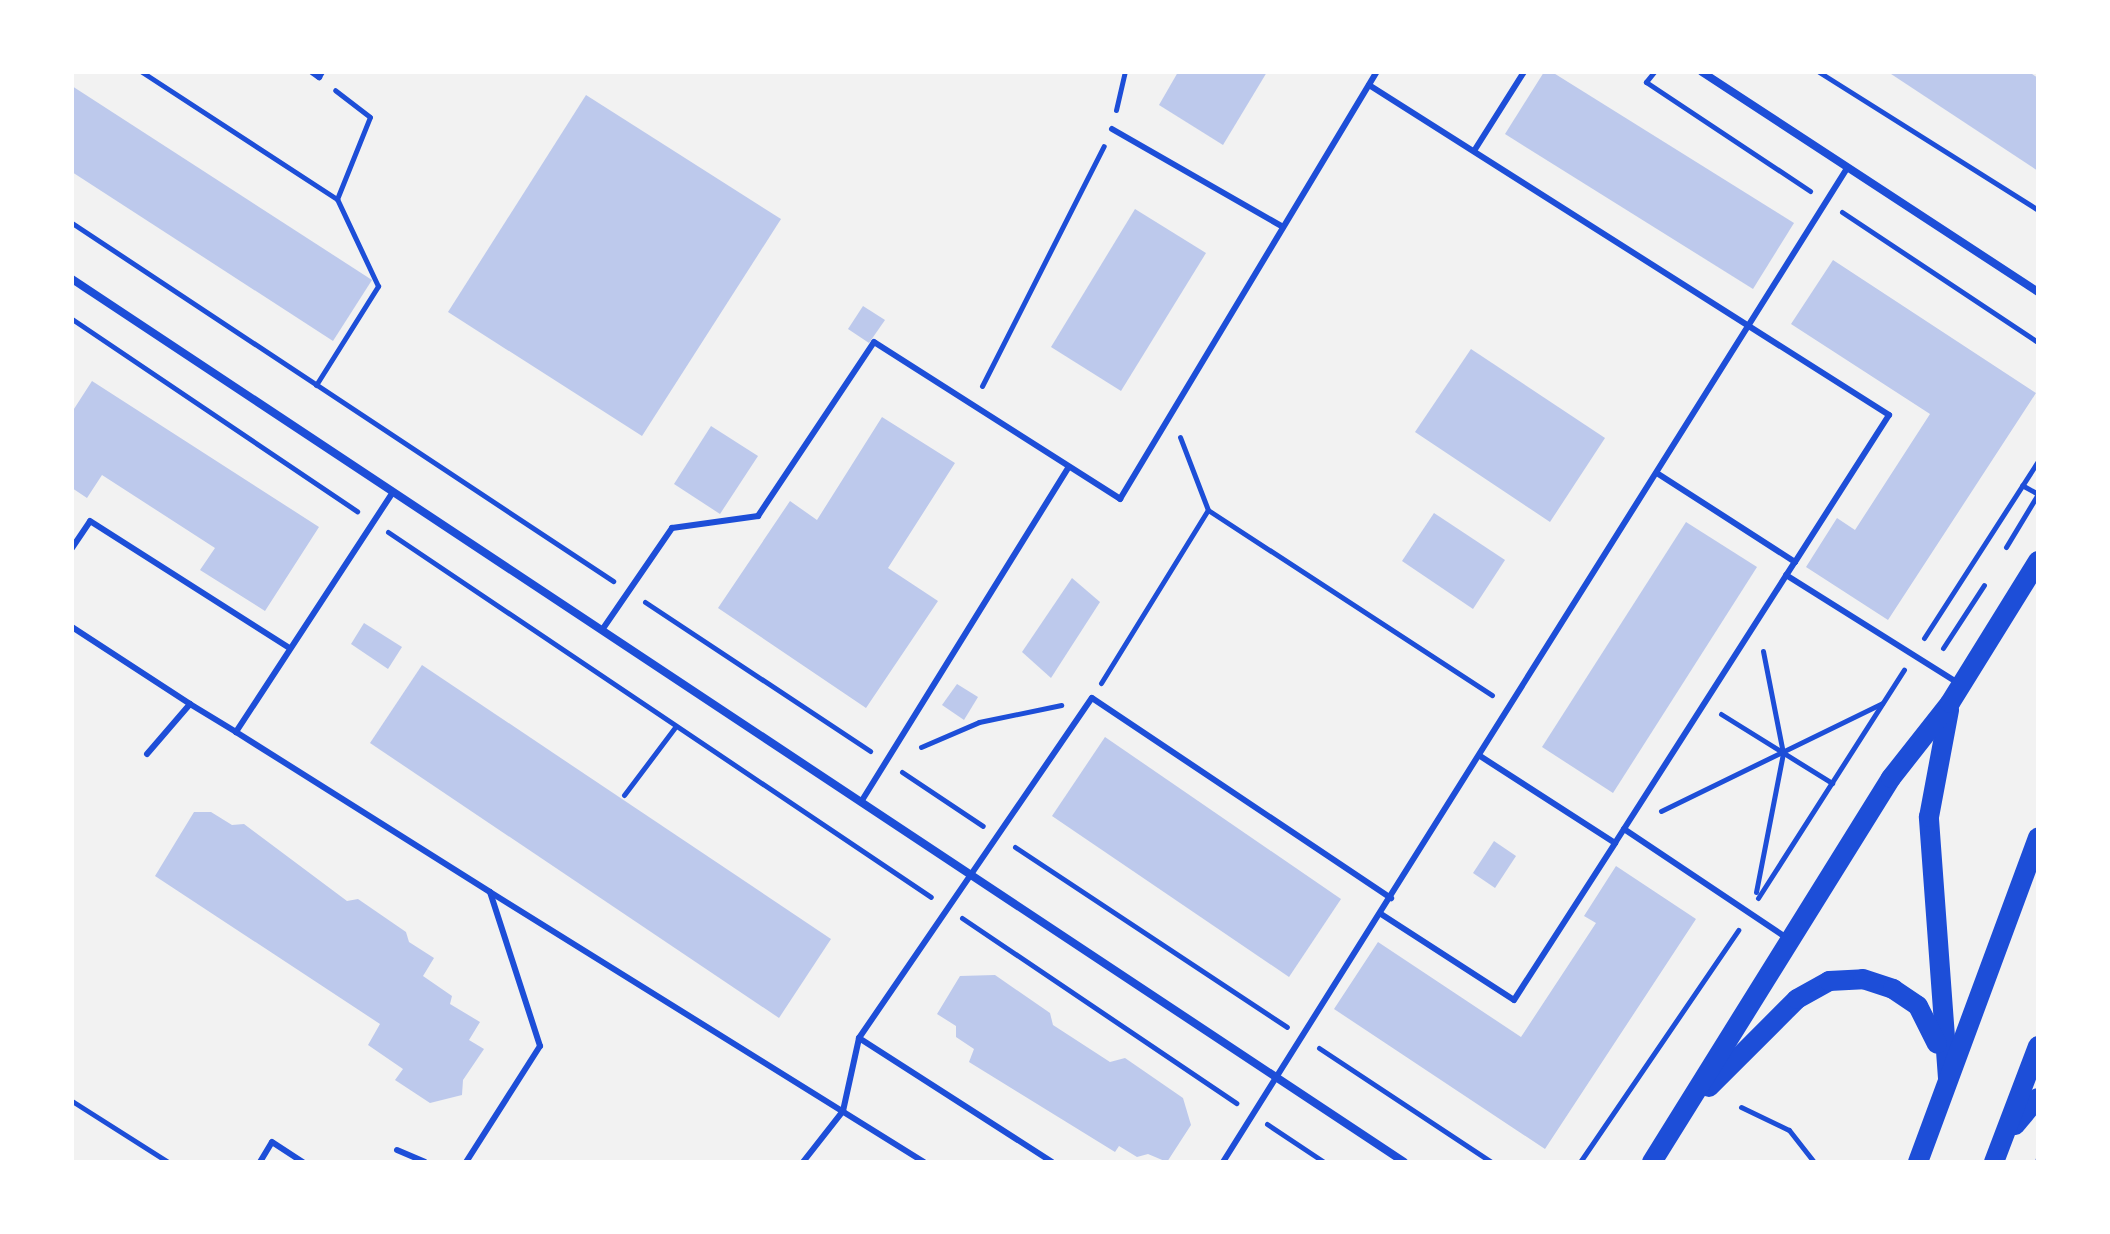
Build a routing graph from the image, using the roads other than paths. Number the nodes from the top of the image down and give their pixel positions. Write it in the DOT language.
graph roads {
  1 [pos="1377,72"];
  2 [pos="1524,72"];
  3 [pos="1702,72"];
  4 [pos="1369,85"];
  5 [pos="1112,129"];
  6 [pos="1474,151"];
  7 [pos="1848,167"];
  8 [pos="1283,227"];
  9 [pos="72,279"];
  10 [pos="2038,292"];
  11 [pos="1750,324"];
  12 [pos="1069,467"];
  13 [pos="1657,473"];
  14 [pos="393,492"];
  15 [pos="72,548"];
  16 [pos="2038,561"];
  17 [pos="1795,562"];
  18 [pos="1786,575"];
  19 [pos="72,627"];
  20 [pos="602,630"];
  21 [pos="289,648"];
  22 [pos="1956,694"];
  23 [pos="190,704"];
  24 [pos="236,732"];
  25 [pos="147,754"];
  26 [pos="1480,756"];
  27 [pos="861,802"];
  28 [pos="1624,829"];
  29 [pos="2038,837"];
  30 [pos="1615,843"];
  31 [pos="969,873"];
  32 [pos="490,892"];
  33 [pos="1391,898"];
  34 [pos="1381,914"];
  35 [pos="1788,939"];
  36 [pos="859,1038"];
  37 [pos="2038,1046"];
  38 [pos="1278,1078"];
  39 [pos="1948,1078"];
  40 [pos="2038,1098"];
  41 [pos="1687,1110"];
  42 [pos="843,1111"];
  43 [pos="397,1150"];
  44 [pos="1996,1159"];
  45 [pos="260,1162"];
  46 [pos="303,1162"];
  47 [pos="425,1162"];
  48 [pos="466,1162"];
  49 [pos="803,1162"];
  50 [pos="924,1162"];
  51 [pos="1052,1162"];
  52 [pos="1223,1162"];
  53 [pos="1404,1162"];
  54 [pos="1652,1162"];
  55 [pos="1918,1162"];
  1 -- 4 [label="lane"];
  2 -- 6 [label="lane"];
  3 -- 7 [label="street"];
  4 -- 6 [label="lane"];
  4 -- 8 [label="lane"];
  5 -- 8 [label="lane"];
  6 -- 11 [label="lane"];
  7 -- 10 [label="street"];
  7 -- 11 [label="lane"];
  8 -- 12 [label="lane"];
  9 -- 14 [label="street"];
  11 -- 13 [label="lane"];
  11 -- 17 [label="lane"];
  12 -- 20 [label="lane"];
  12 -- 27 [label="lane"];
  13 -- 17 [label="lane"];
  13 -- 26 [label="lane"];
  14 -- 20 [label="street"];
  14 -- 21 [label="lane"];
  15 -- 21 [label="lane"];
  16 -- 22 [label="main road"];
  17 -- 18 [label="lane"];
  18 -- 22 [label="lane"];
  18 -- 28 [label="lane"];
  19 -- 23 [label="lane"];
  20 -- 27 [label="street"];
  21 -- 24 [label="lane"];
  22 -- 35 [label="main road"];
  22 -- 39 [label="main road"];
  23 -- 24 [label="lane"];
  23 -- 25 [label="lane"];
  24 -- 32 [label="lane"];
  26 -- 30 [label="lane"];
  26 -- 33 [label="lane"];
  27 -- 31 [label="street"];
  28 -- 30 [label="lane"];
  28 -- 35 [label="lane"];
  29 -- 39 [label="main road"];
  30 -- 34 [label="lane"];
  31 -- 33 [label="lane"];
  31 -- 36 [label="lane"];
  31 -- 38 [label="street"];
  32 -- 42 [label="lane"];
  32 -- 48 [label="lane"];
  33 -- 34 [label="lane"];
  34 -- 38 [label="lane"];
  35 -- 41 [label="main road"];
  36 -- 42 [label="lane"];
  36 -- 51 [label="lane"];
  37 -- 44 [label="main road"];
  38 -- 52 [label="lane"];
  38 -- 53 [label="street"];
  39 -- 41 [label="main road"];
  39 -- 55 [label="main road"];
  40 -- 44 [label="main road"];
  41 -- 54 [label="main road"];
  42 -- 49 [label="lane"];
  42 -- 50 [label="lane"];
  43 -- 47 [label="lane"];
  45 -- 46 [label="lane"];
}
